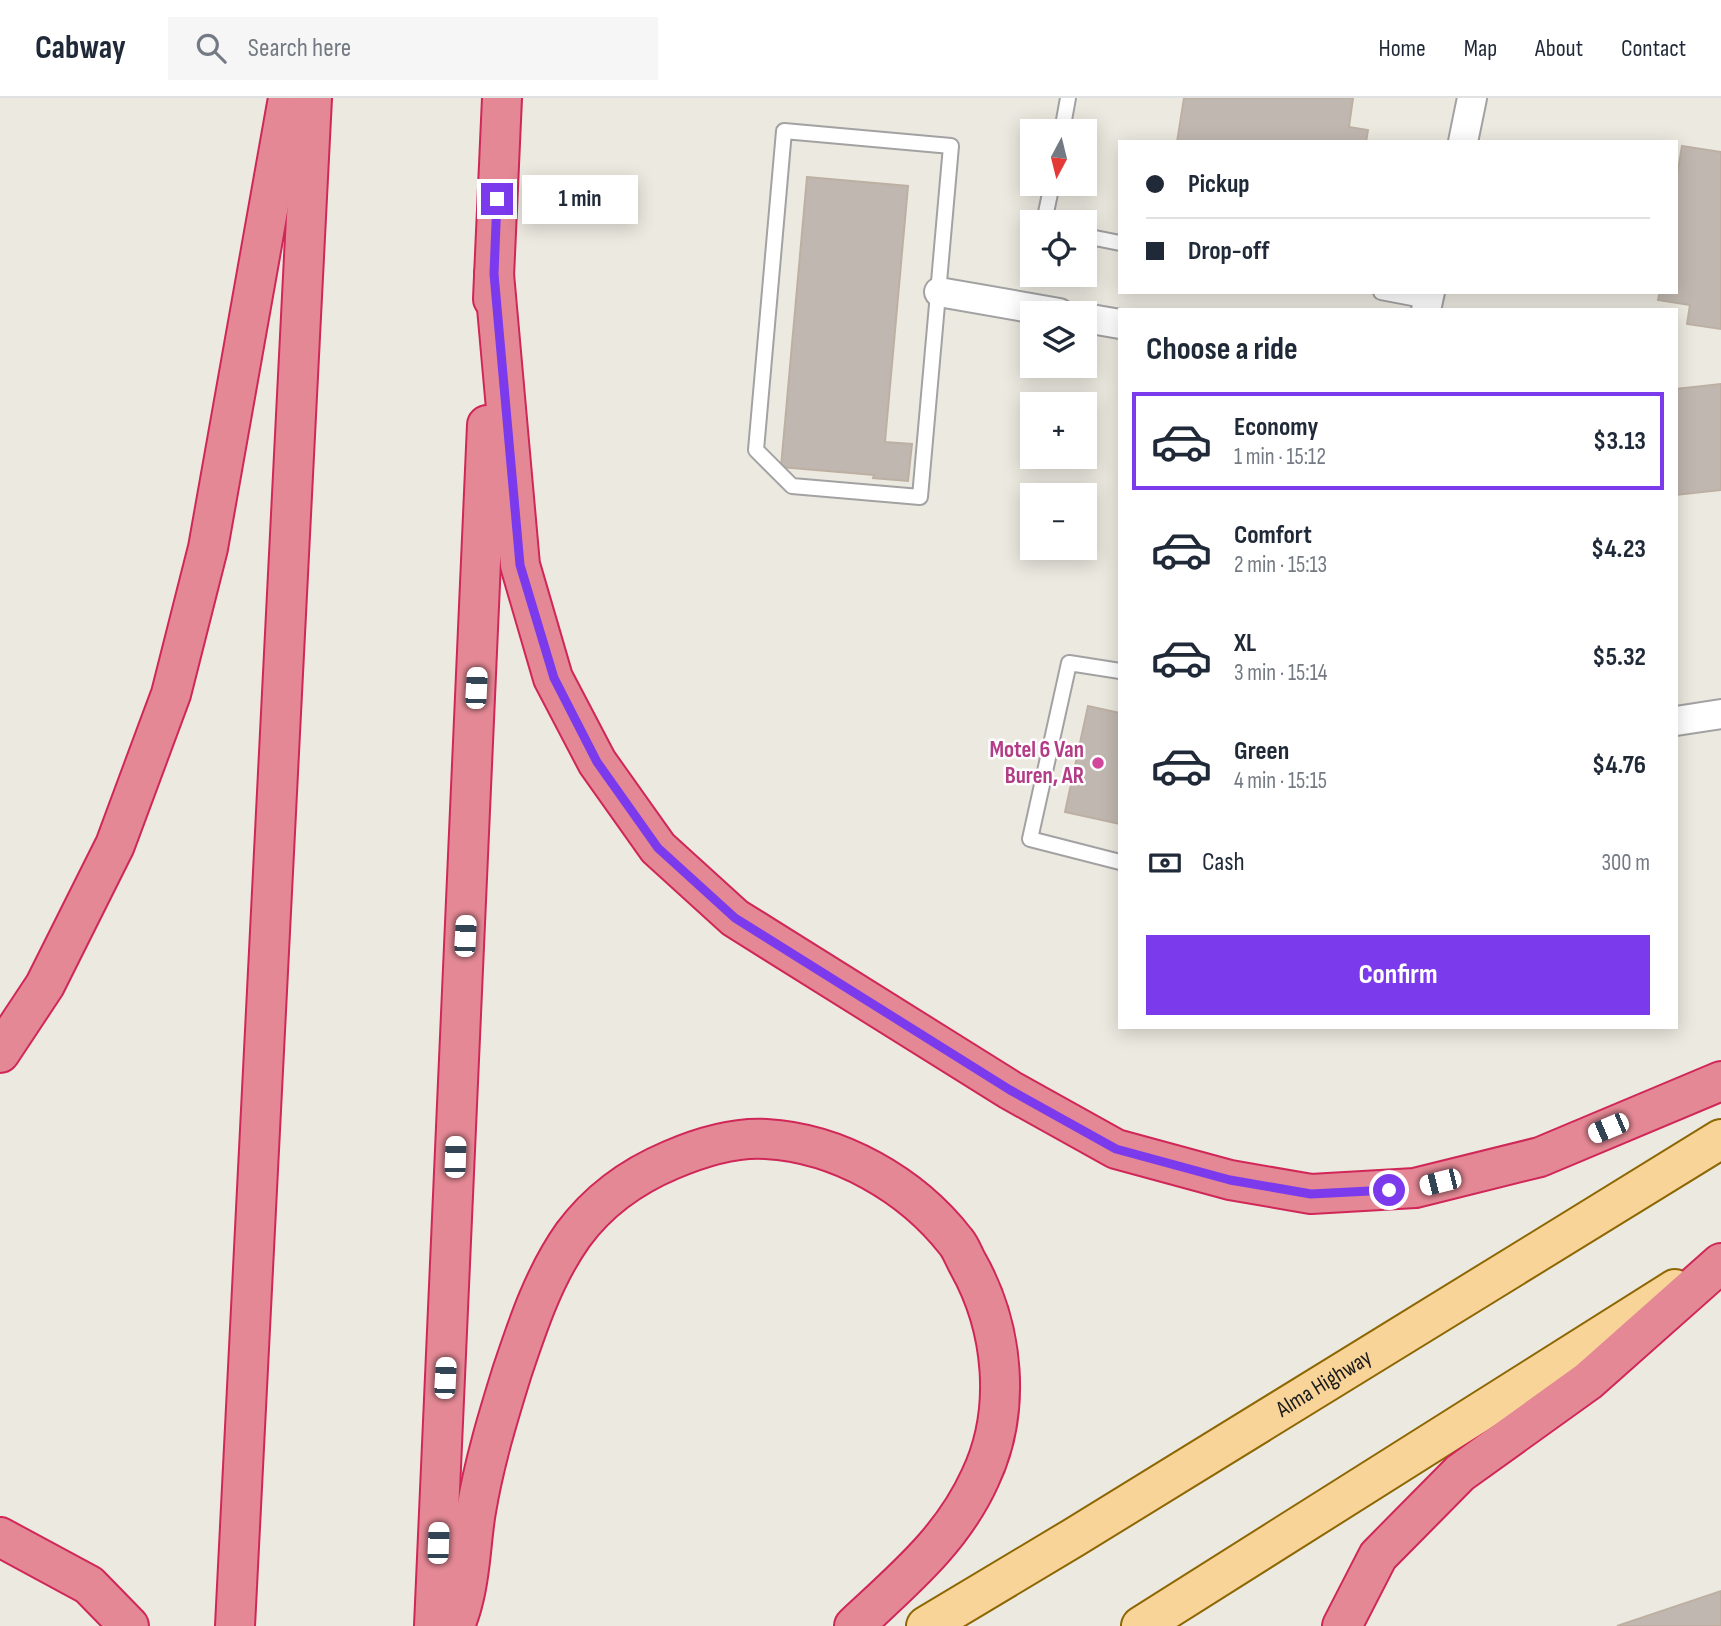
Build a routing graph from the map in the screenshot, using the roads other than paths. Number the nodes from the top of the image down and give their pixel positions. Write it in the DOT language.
graph roads {
  1 [pos="288,98"];
  2 [pos="312,98"];
  3 [pos="502,98"];
  4 [pos="1068,98"];
  5 [pos="1472,98"];
  6 [pos="1064,119"];
  7 [pos="1463,140"];
  8 [pos="1097,238"];
  9 [pos="1118,243"];
  10 [pos="494,274"];
  11 [pos="939,292"];
  12 [pos="1391,294"];
  13 [pos="1428,301"];
  14 [pos="1020,306"];
  15 [pos="1097,320"];
  16 [pos="1118,324"];
  17 [pos="1118,671"];
  18 [pos="1721,714"];
  19 [pos="1678,721"];
  20 [pos="1118,861"];
  21 [pos="0,1053"];
  22 [pos="1721,1081"];
  23 [pos="1721,1139"];
  24 [pos="1721,1262"];
  25 [pos="0,1537"];
  26 [pos="129,1626"];
  27 [pos="235,1626"];
  28 [pos="435,1626"];
  29 [pos="455,1626"];
  30 [pos="854,1626"];
  31 [pos="926,1626"];
  32 [pos="1141,1626"];
  33 [pos="1342,1626"];
  1 -- 21 [label="highway"];
  2 -- 27 [label="highway"];
  3 -- 10 [label="highway"];
  4 -- 6 [label="lane"];
  5 -- 7 [label="street"];
  8 -- 9 [label="lane"];
  10 -- 22 [label="highway"];
  10 -- 28 [label="highway"];
  11 -- 11 [label="lane"];
  11 -- 14 [label="street"];
  12 -- 13 [label="lane"];
  15 -- 16 [label="street"];
  17 -- 20 [label="lane"];
  18 -- 19 [label="street"];
  23 -- 31 [label="main road, Alma Highway"];
  24 -- 32 [label="main road"];
  24 -- 33 [label="highway"];
  25 -- 26 [label="highway"];
  29 -- 30 [label="highway"];
}
